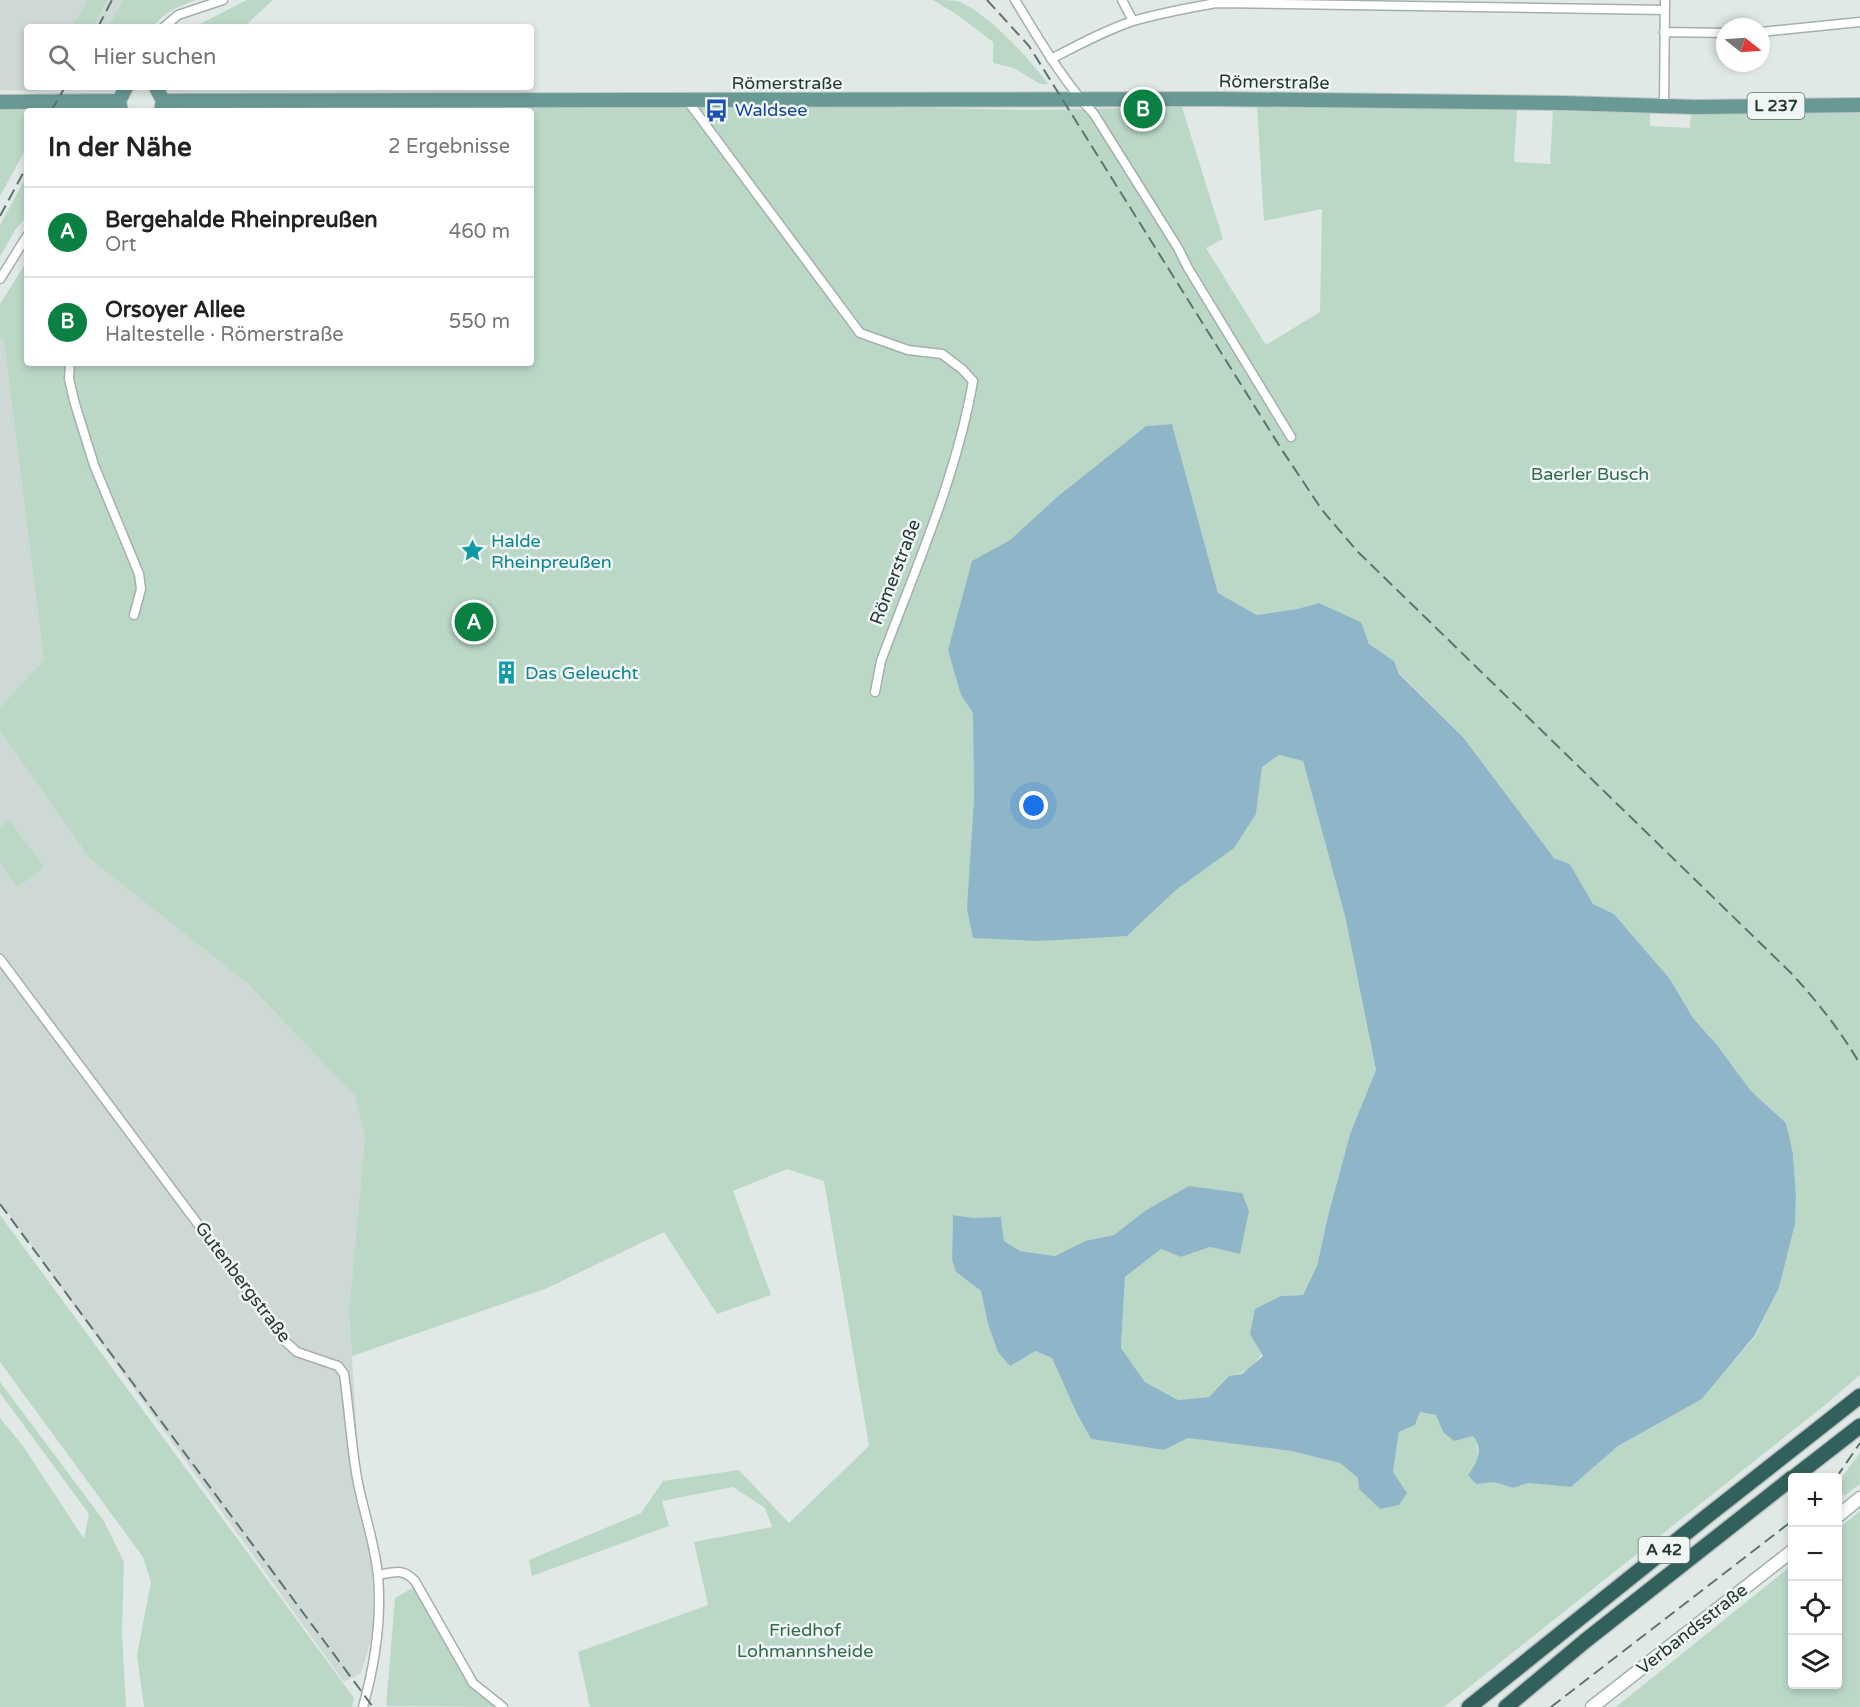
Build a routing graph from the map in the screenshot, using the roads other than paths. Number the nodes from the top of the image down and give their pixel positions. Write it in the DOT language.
graph roads {
  1 [pos="223,0"];
  2 [pos="1015,0"];
  3 [pos="1122,0"];
  4 [pos="1665,0"];
  5 [pos="1362,3"];
  6 [pos="1665,10"];
  7 [pos="1133,21"];
  8 [pos="1860,21"];
  9 [pos="168,24"];
  10 [pos="1770,31"];
  11 [pos="1664,32"];
  12 [pos="1716,33"];
  13 [pos="1051,59"];
  14 [pos="125,90"];
  15 [pos="157,90"];
  16 [pos="687,100"];
  17 [pos="1080,100"];
  18 [pos="0,102"];
  19 [pos="1860,105"];
  20 [pos="120,106"];
  21 [pos="162,106"];
  22 [pos="1664,106"];
  23 [pos="24,241"];
  24 [pos="0,279"];
  25 [pos="70,366"];
  26 [pos="1291,436"];
  27 [pos="134,615"];
  28 [pos="875,692"];
  29 [pos="0,959"];
  30 [pos="1860,1396"];
  31 [pos="1860,1426"];
  32 [pos="1799,1473"];
  33 [pos="1788,1482"];
  34 [pos="1860,1498"];
  35 [pos="1842,1513"];
  36 [pos="1788,1554"];
  37 [pos="378,1575"];
  38 [pos="363,1705"];
  39 [pos="503,1707"];
  40 [pos="1469,1707"];
  41 [pos="1506,1707"];
  42 [pos="1592,1707"];
  1 -- 9 [label="street"];
  2 -- 13 [label="street"];
  3 -- 7 [label="street"];
  4 -- 6 [label="street"];
  5 -- 6 [label="street"];
  5 -- 7 [label="street"];
  6 -- 11 [label="street"];
  7 -- 13 [label="street"];
  8 -- 10 [label="street"];
  11 -- 12 [label="street"];
  11 -- 22 [label="street"];
  13 -- 17 [label="street"];
  14 -- 20 [label="main road"];
  15 -- 21 [label="main road"];
  16 -- 17 [label="main road, Römerstraße / L 237"];
  16 -- 21 [label="main road, Römerstraße / L 237"];
  16 -- 28 [label="street, Römerstraße"];
  17 -- 22 [label="main road, Römerstraße / L 237"];
  17 -- 26 [label="street"];
  18 -- 20 [label="main road"];
  19 -- 22 [label="main road, Römerstraße / L 237"];
  23 -- 24 [label="street"];
  25 -- 27 [label="street"];
  29 -- 37 [label="street, Gutenbergstraße"];
  30 -- 40 [label="highway, A 42"];
  31 -- 32 [label="highway, A 42"];
  33 -- 41 [label="highway, A 42"];
  34 -- 35 [label="main road"];
  36 -- 42 [label="main road, Verbandsstraße"];
  37 -- 38 [label="street, Gutenbergstraße"];
  37 -- 39 [label="street"];
}
